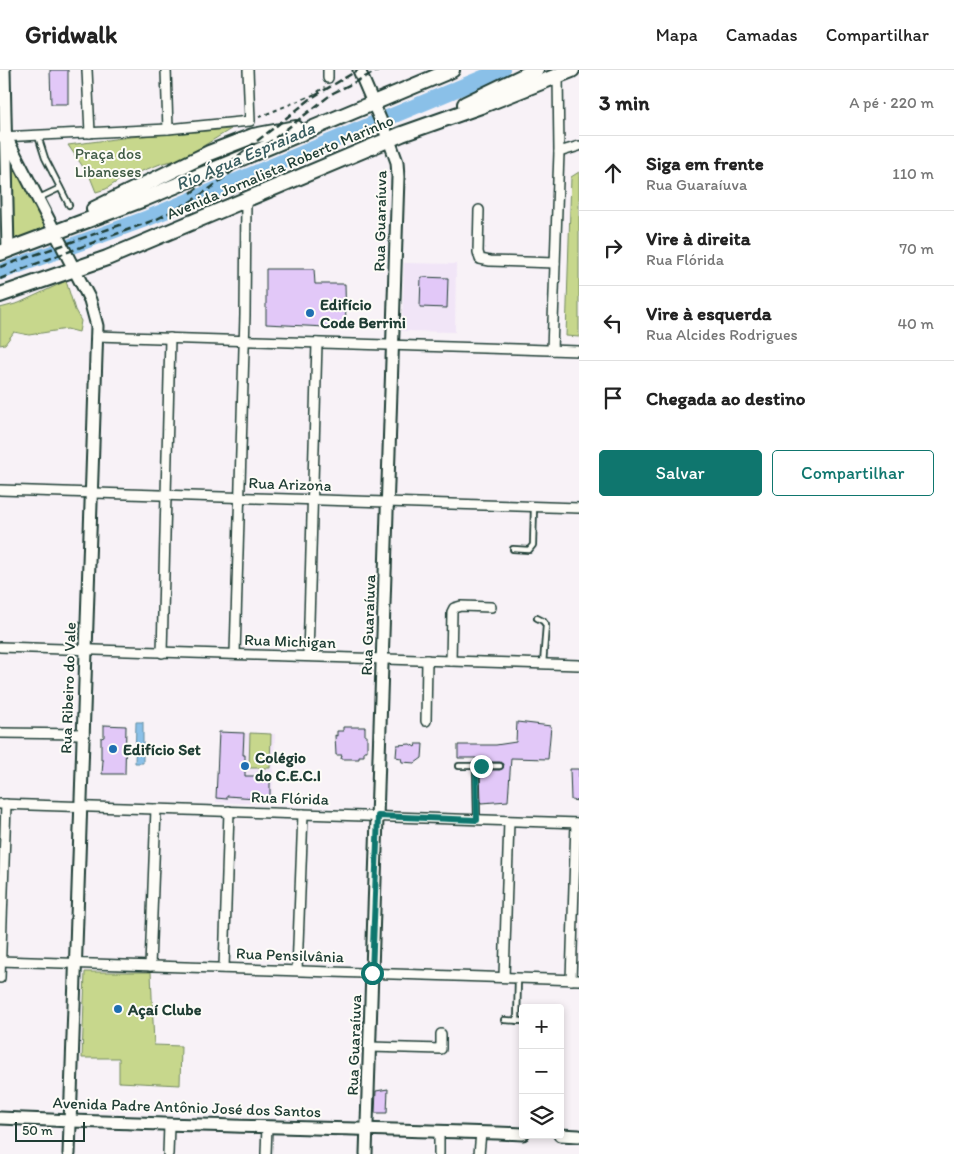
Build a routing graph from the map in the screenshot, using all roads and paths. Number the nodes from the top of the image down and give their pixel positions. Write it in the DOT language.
graph roads {
  1 [pos="4,70"];
  2 [pos="87,70"];
  3 [pos="166,70"];
  4 [pos="248,70"];
  5 [pos="359,70"];
  6 [pos="450,70"];
  7 [pos="536,70"];
  8 [pos="572,70"];
  9 [pos="328,74"];
  10 [pos="558,76"];
  11 [pos="374,107"];
  12 [pos="250,121"];
  13 [pos="419,127"];
  14 [pos="168,129"];
  15 [pos="90,133"];
  16 [pos="387,135"];
  17 [pos="38,136"];
  18 [pos="3,137"];
  19 [pos="579,146"];
  20 [pos="559,152"];
  21 [pos="60,188"];
  22 [pos="38,199"];
  23 [pos="246,200"];
  24 [pos="70,205"];
  25 [pos="480,210"];
  26 [pos="58,237"];
  27 [pos="4,251"];
  28 [pos="555,263"];
  29 [pos="72,266"];
  30 [pos="0,295"];
  31 [pos="96,336"];
  32 [pos="170,338"];
  33 [pos="244,340"];
  34 [pos="317,343"];
  35 [pos="393,345"];
  36 [pos="552,350"];
  37 [pos="579,351"];
  38 [pos="0,490"];
  39 [pos="91,493"];
  40 [pos="165,496"];
  41 [pos="239,498"];
  42 [pos="313,500"];
  43 [pos="387,502"];
  44 [pos="534,507"];
  45 [pos="579,508"];
  46 [pos="513,549"];
  47 [pos="491,607"];
  48 [pos="537,618"];
  49 [pos="0,647"];
  50 [pos="85,650"];
  51 [pos="162,652"];
  52 [pos="235,654"];
  53 [pos="308,656"];
  54 [pos="383,658"];
  55 [pos="427,660"];
  56 [pos="451,661"];
  57 [pos="543,664"];
  58 [pos="579,666"];
  59 [pos="426,721"];
  60 [pos="0,733"];
  61 [pos="84,734"];
  62 [pos="459,766"];
  63 [pos="476,766"];
  64 [pos="500,766"];
  65 [pos="3,804"];
  66 [pos="80,806"];
  67 [pos="156,809"];
  68 [pos="229,811"];
  69 [pos="303,814"];
  70 [pos="378,816"];
  71 [pos="477,820"];
  72 [pos="509,821"];
  73 [pos="578,823"];
  74 [pos="0,961"];
  75 [pos="75,964"];
  76 [pos="150,966"];
  77 [pos="224,968"];
  78 [pos="297,970"];
  79 [pos="372,973"];
  80 [pos="504,977"];
  81 [pos="518,977"];
  82 [pos="0,978"];
  83 [pos="575,980"];
  84 [pos="519,1004"];
  85 [pos="504,1020"];
  86 [pos="519,1021"];
  87 [pos="441,1034"];
  88 [pos="370,1047"];
  89 [pos="0,1118"];
  90 [pos="70,1121"];
  91 [pos="169,1125"];
  92 [pos="267,1126"];
  93 [pos="367,1129"];
  94 [pos="439,1131"];
  95 [pos="480,1132"];
  96 [pos="519,1134"];
  97 [pos="564,1135"];
  98 [pos="579,1136"];
  99 [pos="69,1154"];
  100 [pos="168,1154"];
  101 [pos="266,1154"];
  102 [pos="366,1154"];
  103 [pos="438,1154"];
  104 [pos="480,1154"];
  1 -- 18 [label="street"];
  2 -- 15 [label="street"];
  3 -- 14 [label="street"];
  4 -- 12 [label="street"];
  5 -- 11 [label="street, Rua Guaraíuva"];
  6 -- 11 [label="main road, Avenida Jornalista Roberto Marinho"];
  7 -- 13 [label="main road"];
  8 -- 10 [label="main road, Avenida Jornalista Roberto Marinho"];
  9 -- 12 [label="path"];
  10 -- 13 [label="main road, Avenida Jornalista Roberto Marinho"];
  10 -- 20 [label="street"];
  11 -- 16 [label="street, Rua Guaraíuva"];
  11 -- 26 [label="main road, Avenida Jornalista Roberto Marinho"];
  12 -- 14 [label="street"];
  13 -- 16 [label="main road, Avenida Jornalista Roberto Marinho"];
  14 -- 15 [label="street"];
  15 -- 17 [label="street"];
  16 -- 23 [label="main road, Avenida Jornalista Roberto Marinho"];
  16 -- 35 [label="street, Rua Guaraíuva"];
  17 -- 18 [label="street"];
  17 -- 21 [label="lane"];
  18 -- 22 [label="street, Rua Ribeiro do Vale"];
  18 -- 27 [label="street"];
  19 -- 20 [label="street"];
  20 -- 28 [label="street"];
  21 -- 22 [label="lane"];
  21 -- 24 [label="lane"];
  22 -- 26 [label="street, Rua Ribeiro do Vale"];
  23 -- 29 [label="main road, Avenida Jornalista Roberto Marinho"];
  23 -- 33 [label="street"];
  25 -- 28 [label="street"];
  26 -- 27 [label="main road, Avenida Jornalista Roberto Marinho"];
  26 -- 29 [label="street, Rua Ribeiro do Vale"];
  28 -- 36 [label="street"];
  29 -- 30 [label="main road, Avenida Jornalista Roberto Marinho"];
  29 -- 31 [label="street, Rua Ribeiro do Vale"];
  31 -- 32 [label="street"];
  31 -- 39 [label="street, Rua Ribeiro do Vale"];
  32 -- 33 [label="street"];
  32 -- 40 [label="street"];
  33 -- 34 [label="street"];
  33 -- 41 [label="street"];
  34 -- 35 [label="street"];
  34 -- 42 [label="street"];
  35 -- 36 [label="street"];
  35 -- 43 [label="street, Rua Guaraíuva"];
  36 -- 37 [label="street"];
  38 -- 39 [label="street, Rua Arizona"];
  39 -- 40 [label="street, Rua Arizona"];
  39 -- 50 [label="street, Rua Ribeiro do Vale"];
  40 -- 41 [label="street, Rua Arizona"];
  40 -- 51 [label="street"];
  41 -- 42 [label="street, Rua Arizona"];
  41 -- 52 [label="street"];
  42 -- 43 [label="street, Rua Arizona"];
  42 -- 53 [label="street"];
  43 -- 44 [label="street, Rua Arizona"];
  43 -- 54 [label="street, Rua Guaraíuva"];
  44 -- 45 [label="street, Rua Arizona"];
  44 -- 46 [label="lane"];
  47 -- 56 [label="street"];
  48 -- 57 [label="lane"];
  49 -- 50 [label="street, Rua Michigan"];
  50 -- 51 [label="street, Rua Michigan"];
  50 -- 61 [label="street, Rua Ribeiro do Vale"];
  51 -- 52 [label="street, Rua Michigan"];
  52 -- 53 [label="street, Rua Michigan"];
  53 -- 54 [label="street, Rua Michigan"];
  54 -- 55 [label="street, Rua Michigan"];
  54 -- 70 [label="street, Rua Guaraíuva"];
  55 -- 56 [label="street, Rua Michigan"];
  55 -- 59 [label="street"];
  56 -- 57 [label="street, Rua Michigan"];
  57 -- 58 [label="street, Rua Michigan"];
  60 -- 61 [label="street"];
  61 -- 66 [label="street, Rua Ribeiro do Vale"];
  62 -- 63 [label="lane"];
  63 -- 64 [label="lane"];
  63 -- 71 [label="lane"];
  65 -- 66 [label="street, Rua Flórida"];
  65 -- 74 [label="street"];
  66 -- 67 [label="street, Rua Flórida"];
  66 -- 75 [label="street, Rua Ribeiro do Vale"];
  67 -- 68 [label="street, Rua Flórida"];
  67 -- 76 [label="street"];
  68 -- 69 [label="street, Rua Flórida"];
  68 -- 77 [label="street"];
  69 -- 70 [label="street, Rua Flórida"];
  69 -- 78 [label="street"];
  70 -- 71 [label="street, Rua Flórida"];
  70 -- 79 [label="street, Rua Guaraíuva"];
  71 -- 72 [label="street, Rua Flórida"];
  72 -- 73 [label="street, Rua Flórida"];
  72 -- 80 [label="street"];
  73 -- 83 [label="street"];
  74 -- 75 [label="street, Rua Pensilvânia"];
  74 -- 82 [label="street"];
  75 -- 76 [label="street, Rua Pensilvânia"];
  75 -- 90 [label="street, Rua Ribeiro do Vale"];
  76 -- 77 [label="street, Rua Pensilvânia"];
  77 -- 78 [label="street, Rua Pensilvânia"];
  78 -- 79 [label="street, Rua Pensilvânia"];
  79 -- 80 [label="street, Rua Pensilvânia"];
  79 -- 88 [label="street, Rua Guaraíuva"];
  80 -- 81 [label="street, Rua Pensilvânia"];
  81 -- 83 [label="street, Rua Pensilvânia"];
  81 -- 84 [label="lane"];
  85 -- 86 [label="lane"];
  87 -- 88 [label="street"];
  88 -- 93 [label="street, Rua Guaraíuva"];
  89 -- 90 [label="street, Avenida Padre Antônio José dos Santos"];
  90 -- 91 [label="street, Avenida Padre Antônio José dos Santos"];
  90 -- 99 [label="street, Rua Ribeiro do Vale"];
  91 -- 92 [label="street, Avenida Padre Antônio José dos Santos"];
  91 -- 100 [label="street"];
  92 -- 93 [label="street, Avenida Padre Antônio José dos Santos"];
  92 -- 101 [label="street"];
  93 -- 94 [label="street, Avenida Padre Antônio José dos Santos"];
  93 -- 102 [label="street, Rua Guaraíuva"];
  94 -- 95 [label="street, Avenida Padre Antônio José dos Santos"];
  94 -- 103 [label="street"];
  95 -- 96 [label="street, Avenida Padre Antônio José dos Santos"];
  95 -- 104 [label="street"];
  97 -- 98 [label="street"];
}
